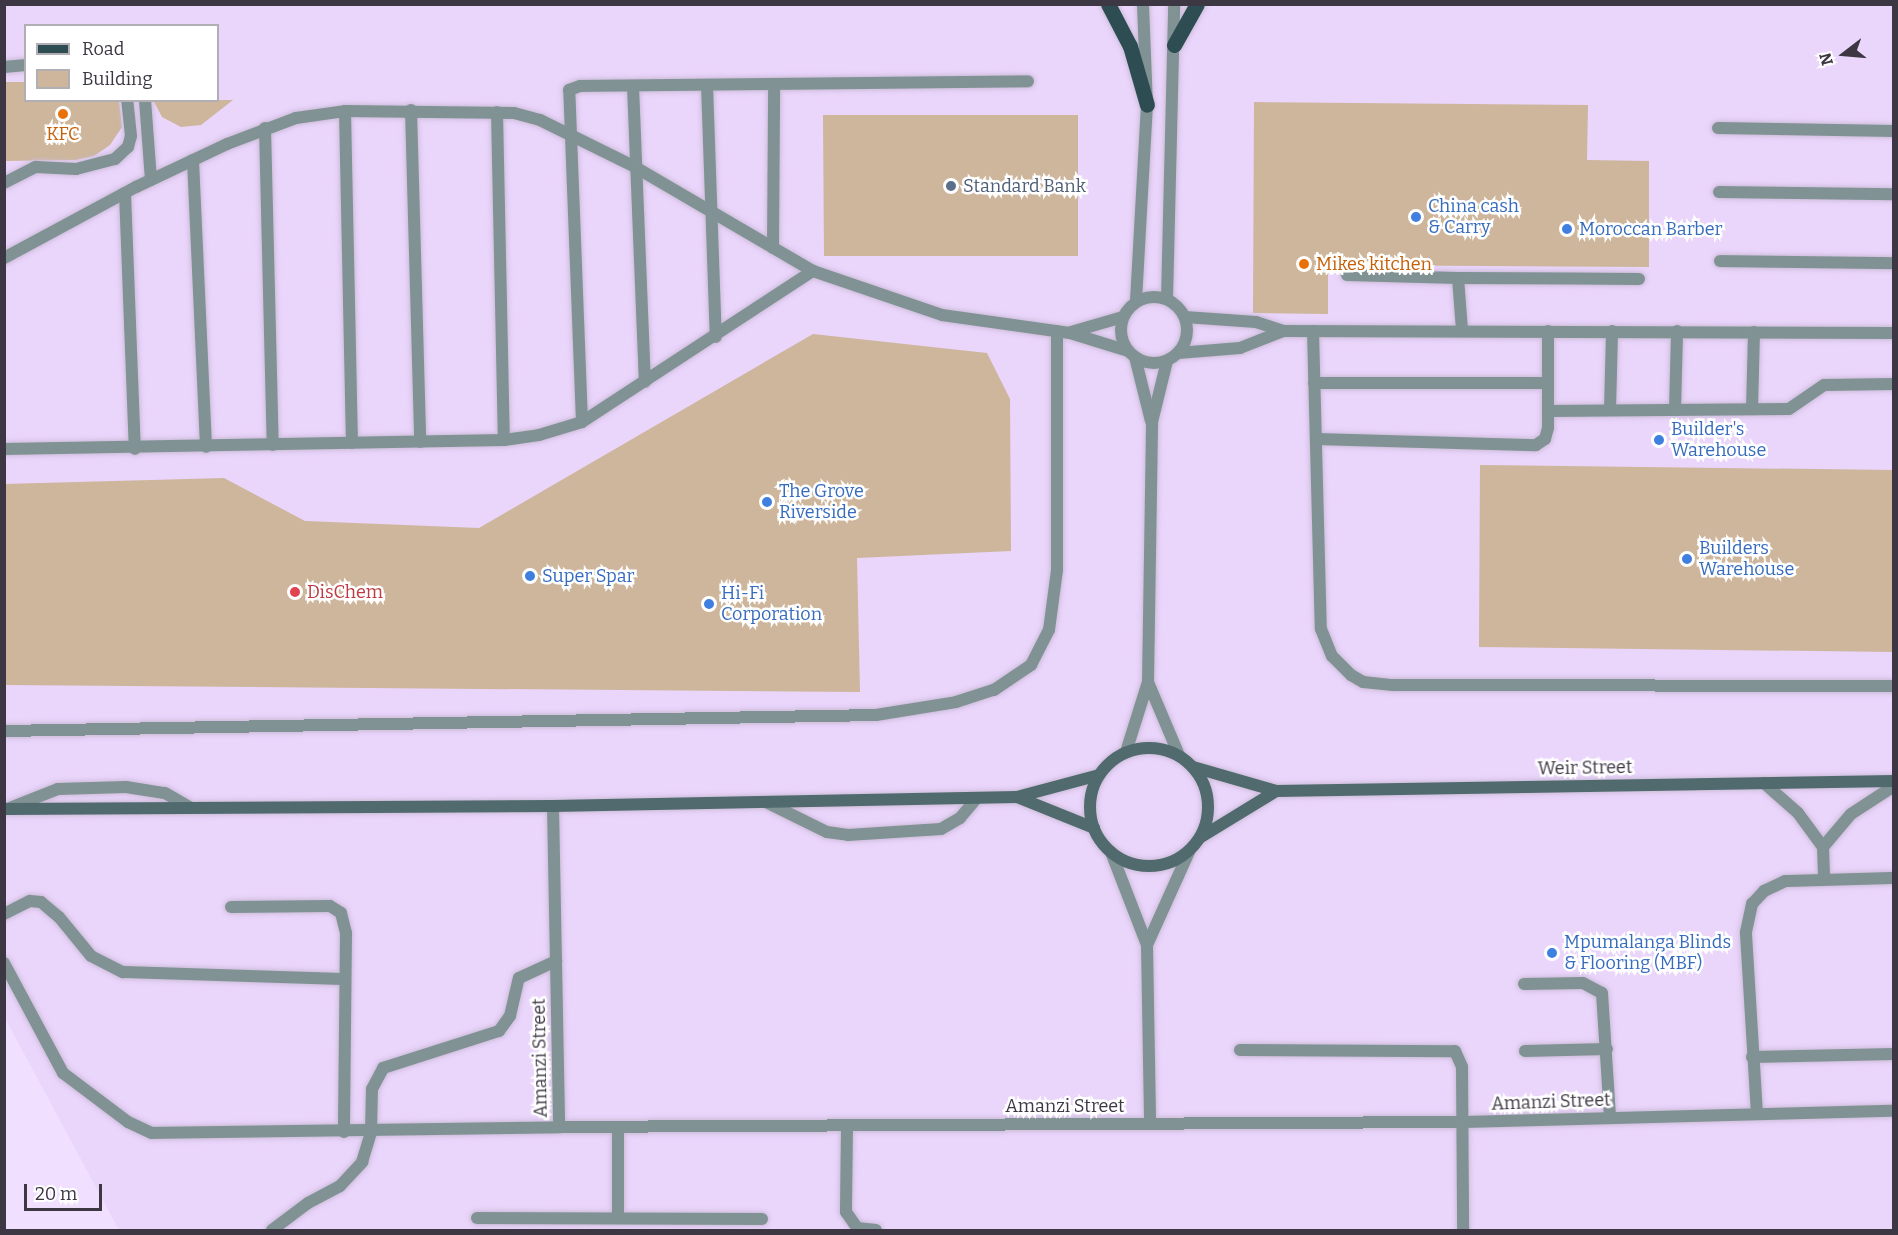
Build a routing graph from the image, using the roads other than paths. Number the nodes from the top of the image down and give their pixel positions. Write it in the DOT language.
graph roads {
  1 [pos="1108,4"];
  2 [pos="1143,4"];
  3 [pos="1174,4"];
  4 [pos="1197,4"];
  5 [pos="1174,45"];
  6 [pos="24,65"];
  7 [pos="4,67"];
  8 [pos="1028,81"];
  9 [pos="707,85"];
  10 [pos="774,85"];
  11 [pos="633,86"];
  12 [pos="127,102"];
  13 [pos="145,102"];
  14 [pos="1147,105"];
  15 [pos="411,110"];
  16 [pos="345,111"];
  17 [pos="497,112"];
  18 [pos="265,128"];
  19 [pos="1718,128"];
  20 [pos="1893,131"];
  21 [pos="568,133"];
  22 [pos="193,160"];
  23 [pos="635,167"];
  24 [pos="151,180"];
  25 [pos="4,183"];
  26 [pos="1719,192"];
  27 [pos="125,193"];
  28 [pos="1893,194"];
  29 [pos="709,211"];
  30 [pos="773,248"];
  31 [pos="4,258"];
  32 [pos="1720,261"];
  33 [pos="1893,263"];
  34 [pos="813,271"];
  35 [pos="1347,275"];
  36 [pos="1458,278"];
  37 [pos="1639,279"];
  38 [pos="1167,299"];
  39 [pos="1136,301"];
  40 [pos="1123,317"];
  41 [pos="1185,317"];
  42 [pos="1462,330"];
  43 [pos="1283,331"];
  44 [pos="1312,331"];
  45 [pos="1548,331"];
  46 [pos="1612,331"];
  47 [pos="1064,332"];
  48 [pos="1677,332"];
  49 [pos="1754,332"];
  50 [pos="1893,333"];
  51 [pos="716,337"];
  52 [pos="1178,353"];
  53 [pos="1131,354"];
  54 [pos="1167,361"];
  55 [pos="645,382"];
  56 [pos="1314,383"];
  57 [pos="1548,383"];
  58 [pos="1893,384"];
  59 [pos="1752,409"];
  60 [pos="1675,410"];
  61 [pos="1548,411"];
  62 [pos="1610,411"];
  63 [pos="582,422"];
  64 [pos="1152,422"];
  65 [pos="1316,439"];
  66 [pos="504,440"];
  67 [pos="420,442"];
  68 [pos="352,443"];
  69 [pos="273,445"];
  70 [pos="206,447"];
  71 [pos="4,449"];
  72 [pos="135,449"];
  73 [pos="1148,682"];
  74 [pos="1893,686"];
  75 [pos="4,731"];
  76 [pos="1126,752"];
  77 [pos="1179,755"];
  78 [pos="1194,767"];
  79 [pos="1099,775"];
  80 [pos="1764,783"];
  81 [pos="1893,784"];
  82 [pos="1276,791"];
  83 [pos="1017,797"];
  84 [pos="977,798"];
  85 [pos="766,802"];
  86 [pos="553,806"];
  87 [pos="191,808"];
  88 [pos="6,809"];
  89 [pos="1094,828"];
  90 [pos="1201,837"];
  91 [pos="1823,847"];
  92 [pos="1111,852"];
  93 [pos="1189,852"];
  94 [pos="1824,877"];
  95 [pos="1893,878"];
  96 [pos="231,907"];
  97 [pos="4,914"];
  98 [pos="1147,945"];
  99 [pos="556,961"];
  100 [pos="4,963"];
  101 [pos="344,979"];
  102 [pos="1524,984"];
  103 [pos="1607,1049"];
  104 [pos="1240,1050"];
  105 [pos="1526,1051"];
  106 [pos="1893,1054"];
  107 [pos="1752,1057"];
  108 [pos="1893,1111"];
  109 [pos="1757,1114"];
  110 [pos="1610,1118"];
  111 [pos="1461,1122"];
  112 [pos="1150,1124"];
  113 [pos="847,1125"];
  114 [pos="618,1127"];
  115 [pos="559,1128"];
  116 [pos="344,1132"];
  117 [pos="371,1132"];
  118 [pos="477,1218"];
  119 [pos="618,1218"];
  120 [pos="762,1220"];
  121 [pos="273,1230"];
  122 [pos="876,1230"];
  123 [pos="1463,1230"];
  1 -- 14 [label="main road"];
  2 -- 14 [label="street"];
  3 -- 5 [label="street"];
  4 -- 5 [label="main road"];
  5 -- 38 [label="street"];
  6 -- 7 [label="street"];
  8 -- 10 [label="street"];
  9 -- 10 [label="street"];
  9 -- 11 [label="street"];
  9 -- 29 [label="street"];
  10 -- 30 [label="street"];
  11 -- 21 [label="street"];
  11 -- 23 [label="street"];
  12 -- 25 [label="street"];
  13 -- 24 [label="street"];
  14 -- 39 [label="street"];
  15 -- 16 [label="street"];
  15 -- 17 [label="street"];
  15 -- 67 [label="street"];
  16 -- 18 [label="street"];
  16 -- 68 [label="street"];
  17 -- 21 [label="street"];
  17 -- 66 [label="street"];
  18 -- 22 [label="street"];
  18 -- 69 [label="street"];
  19 -- 20 [label="street"];
  21 -- 23 [label="street"];
  21 -- 63 [label="street"];
  22 -- 24 [label="street"];
  22 -- 70 [label="street"];
  23 -- 29 [label="street"];
  23 -- 55 [label="street"];
  24 -- 27 [label="street"];
  26 -- 28 [label="street"];
  27 -- 31 [label="street"];
  27 -- 72 [label="street"];
  29 -- 30 [label="street"];
  29 -- 51 [label="street"];
  30 -- 34 [label="street"];
  32 -- 33 [label="street"];
  34 -- 47 [label="street"];
  34 -- 51 [label="street"];
  35 -- 36 [label="street"];
  36 -- 37 [label="street"];
  36 -- 42 [label="street"];
  38 -- 39 [label="street"];
  38 -- 41 [label="street"];
  39 -- 40 [label="street"];
  40 -- 47 [label="street"];
  40 -- 53 [label="street"];
  41 -- 43 [label="street"];
  41 -- 52 [label="street"];
  42 -- 44 [label="street"];
  42 -- 45 [label="street"];
  43 -- 44 [label="street"];
  43 -- 52 [label="street"];
  44 -- 56 [label="street"];
  45 -- 46 [label="street"];
  45 -- 57 [label="street"];
  46 -- 48 [label="street"];
  46 -- 62 [label="street"];
  47 -- 53 [label="street"];
  47 -- 75 [label="street"];
  48 -- 49 [label="street"];
  48 -- 60 [label="street"];
  49 -- 50 [label="street"];
  49 -- 59 [label="street"];
  51 -- 55 [label="street"];
  52 -- 54 [label="street"];
  53 -- 54 [label="street"];
  53 -- 64 [label="street"];
  54 -- 64 [label="street"];
  55 -- 63 [label="street"];
  56 -- 57 [label="street"];
  56 -- 65 [label="street"];
  57 -- 61 [label="street"];
  58 -- 59 [label="street"];
  59 -- 60 [label="street"];
  60 -- 62 [label="street"];
  61 -- 62 [label="street"];
  61 -- 65 [label="street"];
  63 -- 66 [label="street"];
  64 -- 73 [label="street"];
  65 -- 74 [label="street"];
  66 -- 67 [label="street"];
  67 -- 68 [label="street"];
  68 -- 69 [label="street"];
  69 -- 70 [label="street"];
  70 -- 72 [label="street"];
  71 -- 72 [label="street"];
  73 -- 76 [label="street"];
  73 -- 77 [label="street"];
  76 -- 77 [label="street"];
  76 -- 79 [label="street"];
  77 -- 78 [label="street"];
  78 -- 82 [label="street"];
  78 -- 90 [label="street"];
  79 -- 83 [label="street"];
  79 -- 89 [label="street"];
  80 -- 81 [label="street, Weir Street"];
  80 -- 82 [label="street, Weir Street"];
  80 -- 91 [label="street"];
  81 -- 91 [label="street"];
  82 -- 90 [label="street"];
  83 -- 84 [label="street"];
  83 -- 89 [label="street"];
  84 -- 85 [label="street"];
  84 -- 85 [label="street"];
  85 -- 86 [label="street"];
  86 -- 87 [label="street"];
  86 -- 99 [label="street, Amanzi Street"];
  87 -- 88 [label="street"];
  87 -- 88 [label="street"];
  89 -- 92 [label="street"];
  90 -- 93 [label="street"];
  91 -- 94 [label="street"];
  92 -- 93 [label="street"];
  92 -- 98 [label="street"];
  93 -- 98 [label="street"];
  94 -- 95 [label="street"];
  94 -- 107 [label="street"];
  96 -- 101 [label="street"];
  97 -- 101 [label="street"];
  98 -- 112 [label="street"];
  99 -- 115 [label="street, Amanzi Street"];
  99 -- 117 [label="street"];
  100 -- 116 [label="street"];
  101 -- 116 [label="street"];
  102 -- 103 [label="street"];
  103 -- 105 [label="street"];
  103 -- 110 [label="street"];
  104 -- 111 [label="street"];
  106 -- 107 [label="street"];
  107 -- 109 [label="street"];
  108 -- 109 [label="street, Amanzi Street"];
  109 -- 110 [label="street, Amanzi Street"];
  110 -- 111 [label="street, Amanzi Street"];
  111 -- 112 [label="street, Amanzi Street"];
  111 -- 123 [label="street"];
  112 -- 113 [label="street, Amanzi Street"];
  113 -- 114 [label="street, Amanzi Street"];
  113 -- 122 [label="street"];
  114 -- 115 [label="street, Amanzi Street"];
  114 -- 119 [label="street"];
  115 -- 117 [label="street"];
  116 -- 117 [label="street"];
  117 -- 121 [label="street"];
  118 -- 119 [label="street"];
  119 -- 120 [label="street"];
}
